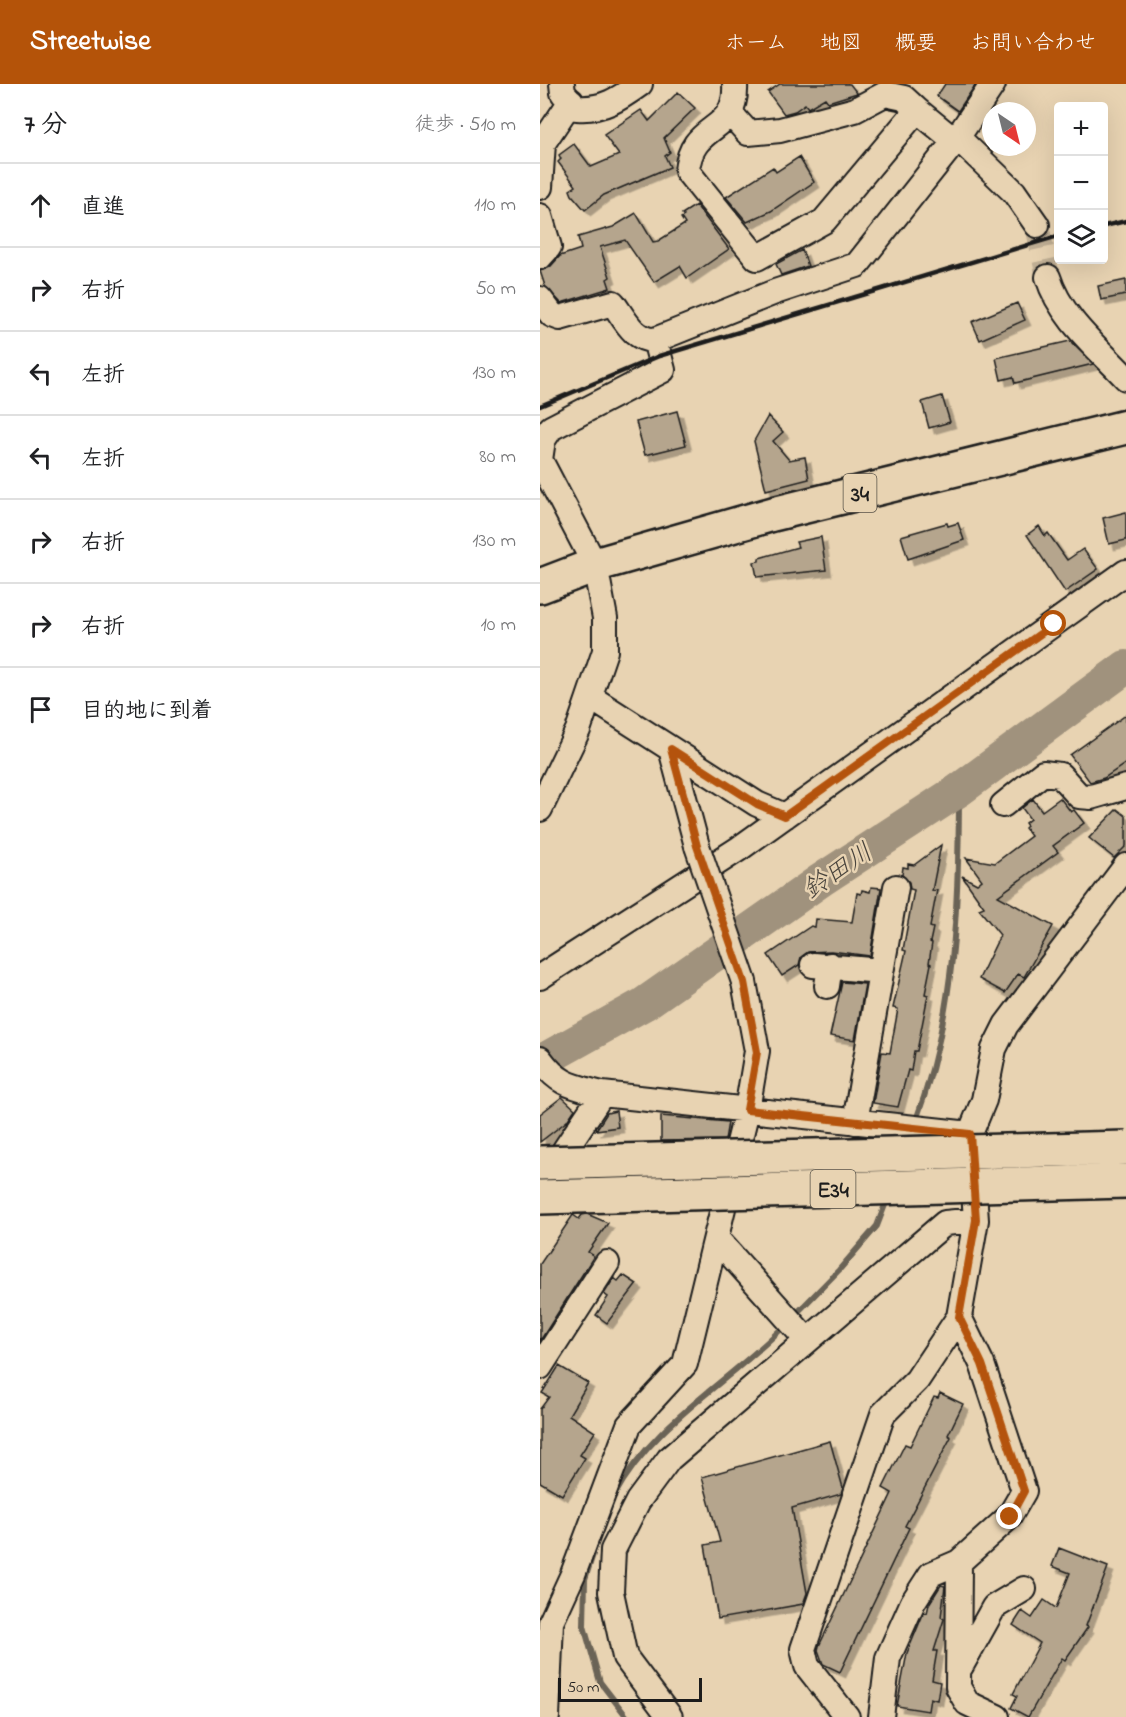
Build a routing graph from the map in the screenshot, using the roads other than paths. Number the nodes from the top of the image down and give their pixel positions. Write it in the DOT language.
graph roads {
  1 [pos="640,84"];
  2 [pos="735,84"];
  3 [pos="993,84"];
  4 [pos="566,93"];
  5 [pos="908,97"];
  6 [pos="730,114"];
  7 [pos="956,140"];
  8 [pos="540,187"];
  9 [pos="540,216"];
  10 [pos="1037,225"];
  11 [pos="540,257"];
  12 [pos="757,258"];
  13 [pos="1048,277"];
  14 [pos="775,292"];
  15 [pos="540,299"];
  16 [pos="655,340"];
  17 [pos="1126,378"];
  18 [pos="1126,427"];
  19 [pos="595,565"];
  20 [pos="1126,572"];
  21 [pos="540,586"];
  22 [pos="590,697"];
  23 [pos="671,749"];
  24 [pos="1126,787"];
  25 [pos="1002,805"];
  26 [pos="540,809"];
  27 [pos="785,816"];
  28 [pos="1126,866"];
  29 [pos="896,887"];
  30 [pos="881,971"];
  31 [pos="823,972"];
  32 [pos="540,977"];
  33 [pos="546,1067"];
  34 [pos="602,1094"];
  35 [pos="747,1110"];
  36 [pos="855,1122"];
  37 [pos="970,1134"];
  38 [pos="1126,1148"];
  39 [pos="540,1163"];
  40 [pos="1126,1180"];
  41 [pos="540,1188"];
  42 [pos="540,1197"];
  43 [pos="976,1220"];
  44 [pos="716,1238"];
  45 [pos="607,1263"];
  46 [pos="959,1317"];
  47 [pos="802,1335"];
  48 [pos="540,1367"];
  49 [pos="959,1562"];
  50 [pos="1024,1589"];
  51 [pos="958,1670"];
  52 [pos="547,1717"];
  53 [pos="670,1717"];
  54 [pos="847,1717"];
  55 [pos="881,1717"];
  56 [pos="997,1717"];
  1 -- 4 [label="street"];
  2 -- 6 [label="street"];
  3 -- 7 [label="street"];
  4 -- 8 [label="street"];
  5 -- 6 [label="street"];
  5 -- 7 [label="street"];
  5 -- 12 [label="street"];
  6 -- 12 [label="street"];
  7 -- 10 [label="street"];
  7 -- 14 [label="street"];
  9 -- 11 [label="street"];
  12 -- 14 [label="street"];
  13 -- 17 [label="street"];
  14 -- 16 [label="street"];
  15 -- 16 [label="street"];
  16 -- 19 [label="street"];
  18 -- 19 [label="highway, 34"];
  19 -- 21 [label="highway, 34"];
  19 -- 22 [label="street"];
  20 -- 27 [label="street"];
  22 -- 23 [label="street"];
  22 -- 26 [label="street"];
  23 -- 27 [label="street"];
  23 -- 35 [label="street, bridge"];
  24 -- 25 [label="street"];
  27 -- 32 [label="street"];
  28 -- 37 [label="street"];
  29 -- 30 [label="street"];
  30 -- 31 [label="street"];
  30 -- 36 [label="street"];
  33 -- 34 [label="street"];
  34 -- 35 [label="street"];
  34 -- 41 [label="street"];
  35 -- 36 [label="street"];
  35 -- 44 [label="street"];
  36 -- 37 [label="street"];
  37 -- 43 [label="street"];
  38 -- 39 [label="highway, E34, bridge"];
  40 -- 42 [label="highway, E34, bridge"];
  43 -- 46 [label="street"];
  43 -- 47 [label="street"];
  44 -- 47 [label="street"];
  44 -- 52 [label="street"];
  45 -- 48 [label="street"];
  46 -- 49 [label="street"];
  46 -- 54 [label="street"];
  47 -- 53 [label="street"];
  49 -- 51 [label="street"];
  49 -- 55 [label="street"];
  50 -- 51 [label="street"];
  51 -- 56 [label="street"];
}
